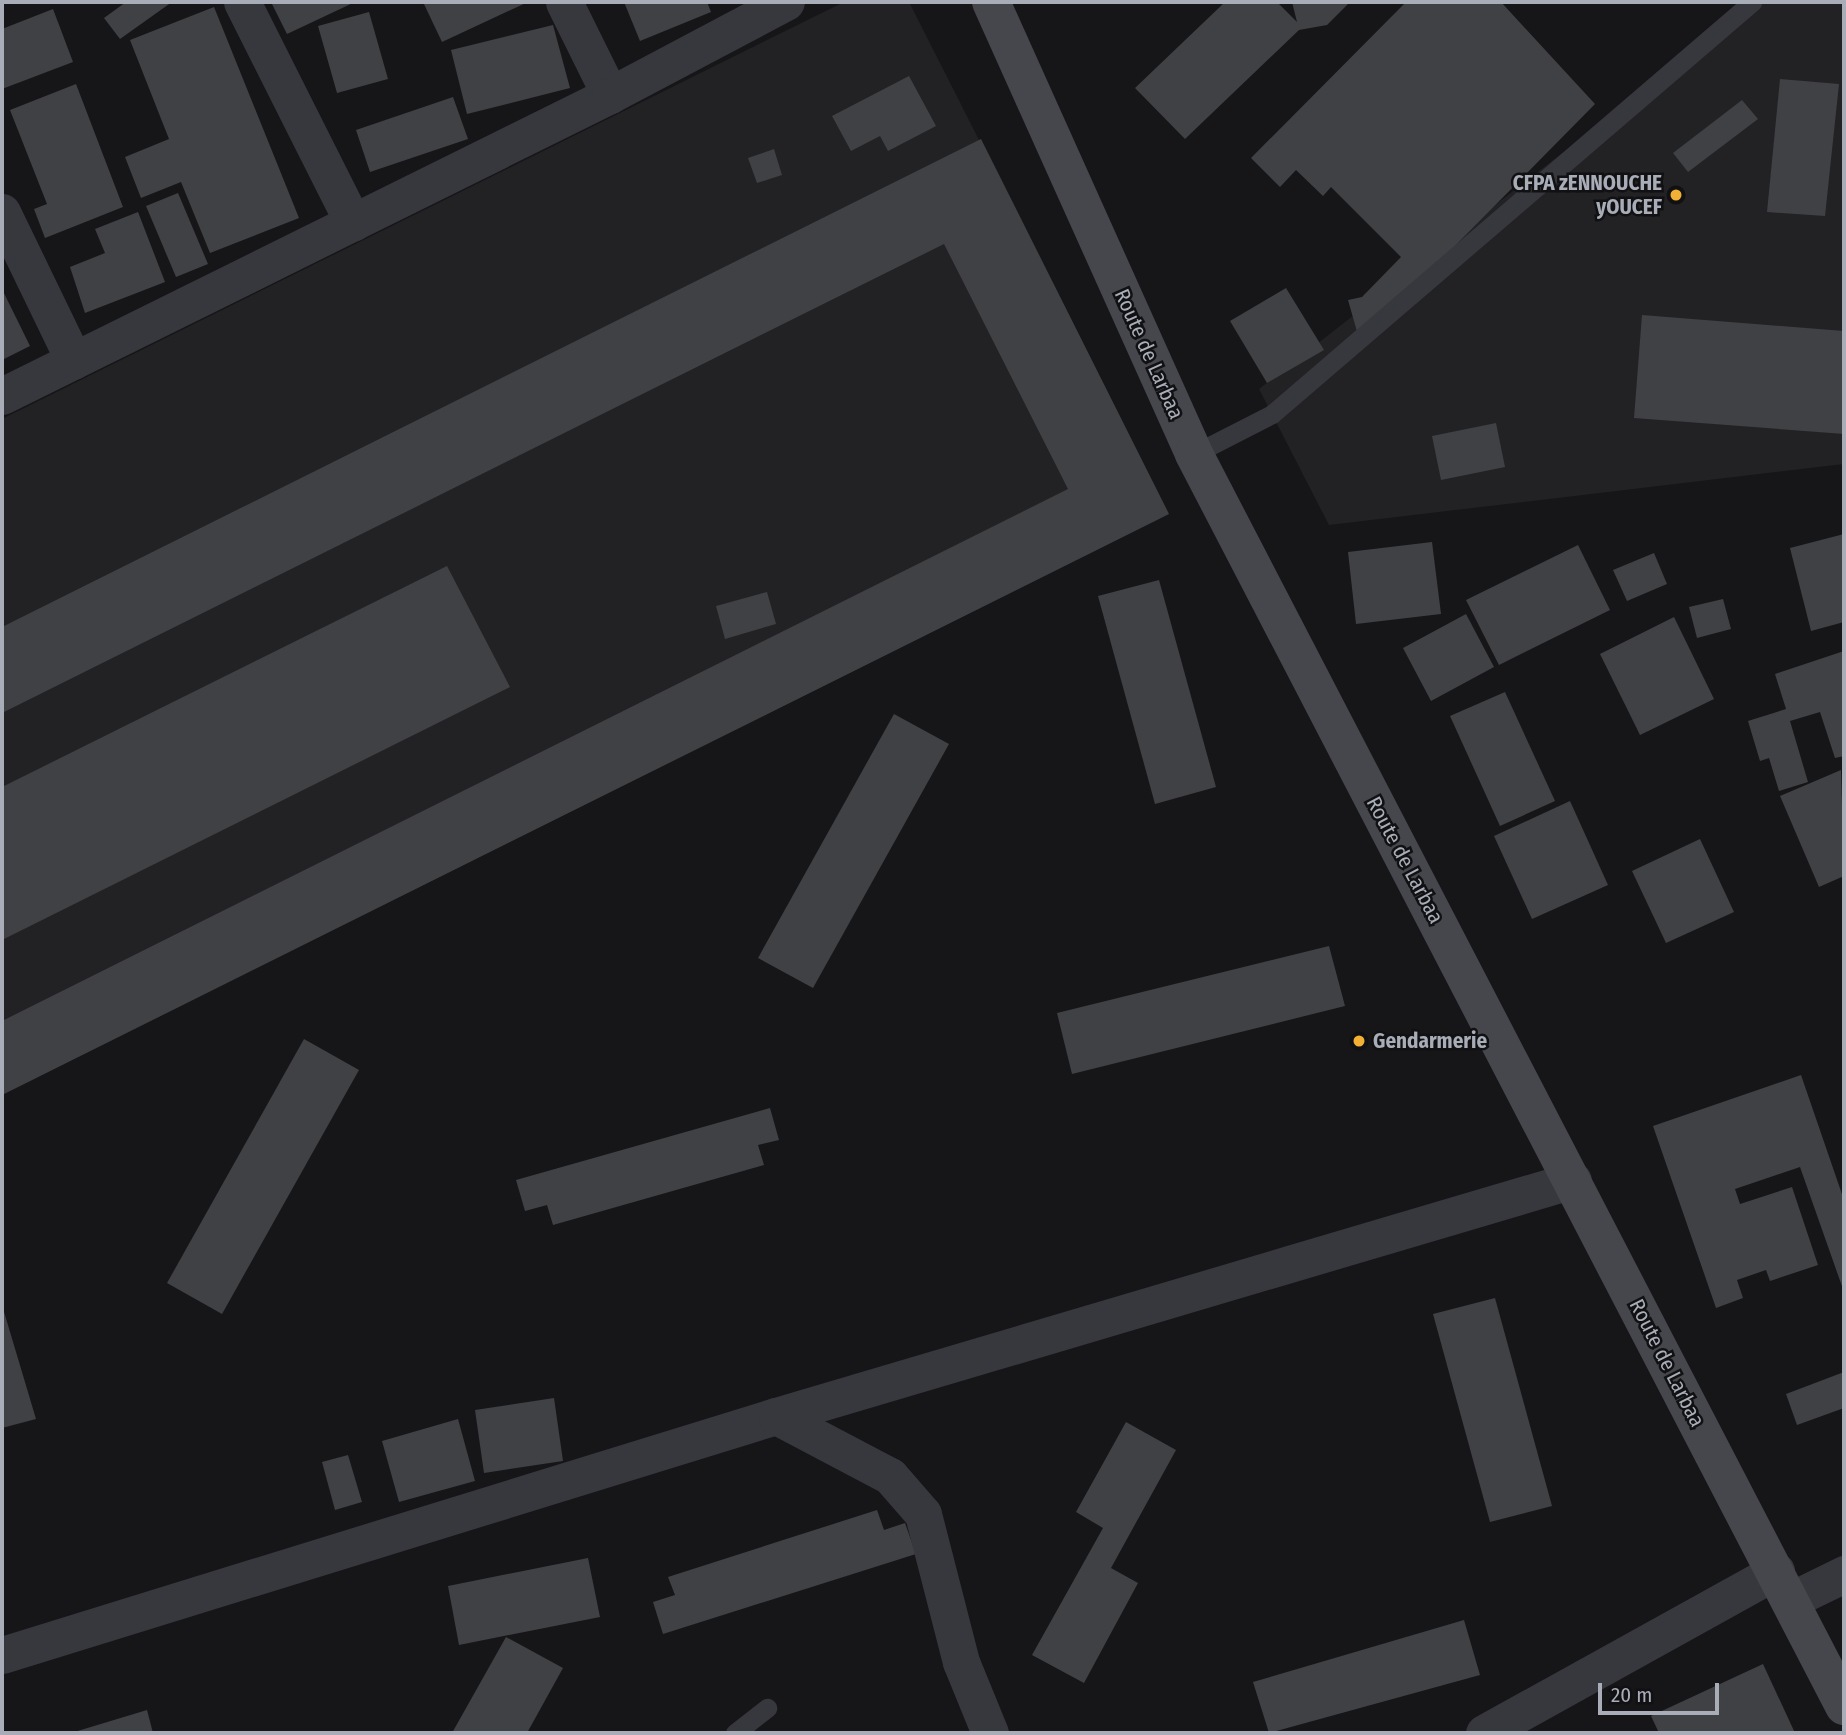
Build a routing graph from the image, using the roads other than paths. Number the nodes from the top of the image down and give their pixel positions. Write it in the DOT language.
graph roads {
  1 [pos="242,2"];
  2 [pos="564,2"];
  3 [pos="786,2"];
  4 [pos="991,2"];
  5 [pos="1752,2"];
  6 [pos="610,95"];
  7 [pos="2,212"];
  8 [pos="353,223"];
  9 [pos="74,362"];
  10 [pos="2,396"];
  11 [pos="1194,454"];
  12 [pos="1573,1180"];
  13 [pos="776,1416"];
  14 [pos="1844,1574"];
  15 [pos="1783,1586"];
  16 [pos="2,1655"];
  17 [pos="1844,1706"];
  18 [pos="767,1708"];
  19 [pos="734,1733"];
  20 [pos="990,1733"];
  21 [pos="1484,1733"];
  1 -- 8 [label="street"];
  2 -- 6 [label="street"];
  3 -- 6 [label="street"];
  4 -- 11 [label="main road, Route de Larbaa"];
  5 -- 11 [label="lane"];
  6 -- 8 [label="street"];
  7 -- 9 [label="street"];
  8 -- 9 [label="street"];
  9 -- 10 [label="street"];
  11 -- 12 [label="main road, Route de Larbaa"];
  12 -- 13 [label="street"];
  12 -- 15 [label="main road, Route de Larbaa"];
  13 -- 16 [label="street"];
  13 -- 20 [label="street"];
  14 -- 15 [label="street"];
  15 -- 17 [label="main road, Route de Larbaa"];
  15 -- 21 [label="street"];
  18 -- 19 [label="lane"];
}
